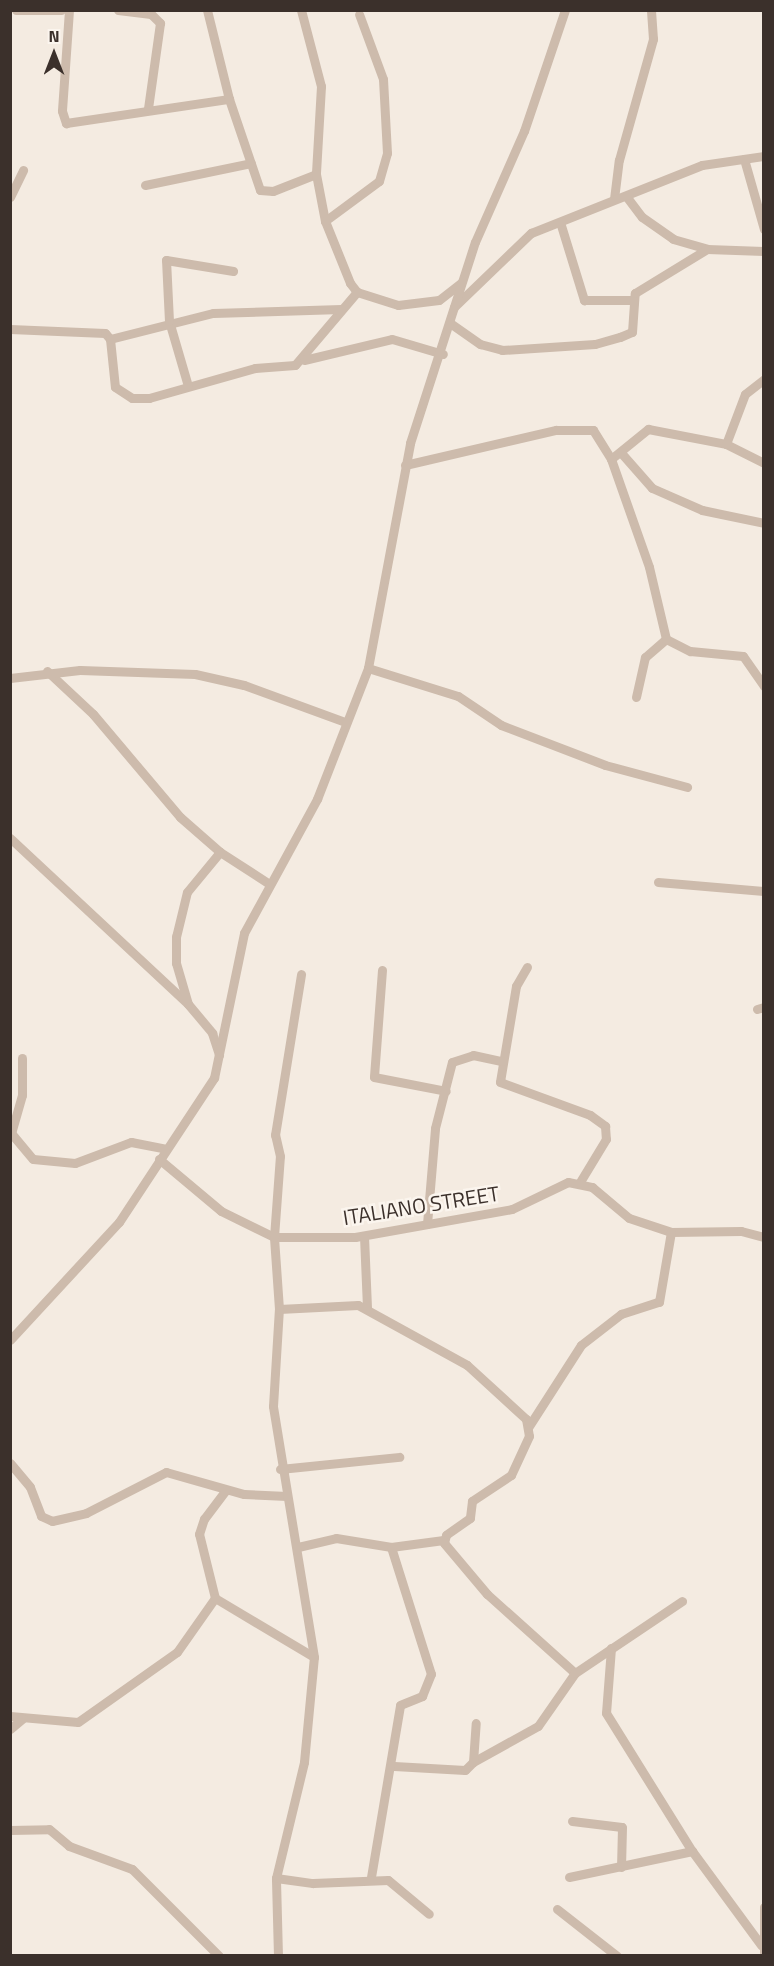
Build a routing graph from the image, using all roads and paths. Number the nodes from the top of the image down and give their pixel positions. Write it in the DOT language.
graph roads {
  1 [pos="16,10"];
  2 [pos="61,10"];
  3 [pos="69,10"];
  4 [pos="118,10"];
  5 [pos="207,10"];
  6 [pos="301,10"];
  7 [pos="565,10"];
  8 [pos="651,10"];
  9 [pos="359,14"];
  10 [pos="229,99"];
  11 [pos="148,108"];
  12 [pos="764,156"];
  13 [pos="744,159"];
  14 [pos="251,163"];
  15 [pos="23,170"];
  16 [pos="316,174"];
  17 [pos="145,185"];
  18 [pos="626,196"];
  19 [pos="10,197"];
  20 [pos="614,199"];
  21 [pos="325,221"];
  22 [pos="560,222"];
  23 [pos="763,225"];
  24 [pos="707,249"];
  25 [pos="764,251"];
  26 [pos="233,271"];
  27 [pos="461,283"];
  28 [pos="357,292"];
  29 [pos="634,300"];
  30 [pos="341,309"];
  31 [pos="453,309"];
  32 [pos="169,321"];
  33 [pos="450,323"];
  34 [pos="10,329"];
  35 [pos="111,339"];
  36 [pos="443,354"];
  37 [pos="302,361"];
  38 [pos="764,380"];
  39 [pos="188,386"];
  40 [pos="726,444"];
  41 [pos="622,455"];
  42 [pos="611,459"];
  43 [pos="764,463"];
  44 [pos="405,465"];
  45 [pos="764,523"];
  46 [pos="666,639"];
  47 [pos="368,668"];
  48 [pos="47,671"];
  49 [pos="10,678"];
  50 [pos="764,686"];
  51 [pos="636,697"];
  52 [pos="345,722"];
  53 [pos="687,787"];
  54 [pos="10,838"];
  55 [pos="220,852"];
  56 [pos="658,882"];
  57 [pos="268,883"];
  58 [pos="764,891"];
  59 [pos="527,967"];
  60 [pos="382,970"];
  61 [pos="301,974"];
  62 [pos="188,1004"];
  63 [pos="22,1058"];
  64 [pos="220,1060"];
  65 [pos="501,1061"];
  66 [pos="446,1091"];
  67 [pos="166,1149"];
  68 [pos="159,1159"];
  69 [pos="580,1182"];
  70 [pos="427,1224"];
  71 [pos="671,1232"];
  72 [pos="364,1236"];
  73 [pos="274,1237"];
  74 [pos="764,1237"];
  75 [pos="279,1309"];
  76 [pos="367,1309"];
  77 [pos="10,1340"];
  78 [pos="529,1426"];
  79 [pos="399,1457"];
  80 [pos="10,1463"];
  81 [pos="280,1469"];
  82 [pos="226,1490"];
  83 [pos="286,1496"];
  84 [pos="444,1540"];
  85 [pos="298,1547"];
  86 [pos="391,1547"];
  87 [pos="215,1598"];
  88 [pos="682,1601"];
  89 [pos="611,1648"];
  90 [pos="314,1657"];
  91 [pos="575,1673"];
  92 [pos="10,1716"];
  93 [pos="22,1719"];
  94 [pos="476,1723"];
  95 [pos="10,1729"];
  96 [pos="473,1762"];
  97 [pos="393,1766"];
  98 [pos="572,1821"];
  99 [pos="10,1830"];
  100 [pos="692,1851"];
  101 [pos="621,1867"];
  102 [pos="371,1877"];
  103 [pos="569,1877"];
  104 [pos="276,1878"];
  105 [pos="764,1907"];
  106 [pos="557,1909"];
  107 [pos="429,1914"];
  108 [pos="762,1948"];
  109 [pos="219,1956"];
  110 [pos="278,1956"];
  111 [pos="617,1956"];
  1 -- 2 [label="street"];
  3 -- 11 [label="street"];
  4 -- 11 [label="street"];
  5 -- 10 [label="street"];
  6 -- 16 [label="street"];
  7 -- 27 [label="street"];
  8 -- 20 [label="street"];
  9 -- 21 [label="street"];
  10 -- 11 [label="street"];
  10 -- 14 [label="street"];
  12 -- 13 [label="street"];
  13 -- 18 [label="street"];
  13 -- 23 [label="street"];
  14 -- 16 [label="street"];
  14 -- 17 [label="street"];
  15 -- 19 [label="street"];
  16 -- 21 [label="street"];
  18 -- 20 [label="street"];
  18 -- 24 [label="street"];
  20 -- 22 [label="street"];
  21 -- 28 [label="street"];
  22 -- 29 [label="street"];
  22 -- 31 [label="street"];
  24 -- 25 [label="street"];
  24 -- 29 [label="street"];
  26 -- 32 [label="street"];
  27 -- 28 [label="street"];
  27 -- 31 [label="street"];
  28 -- 30 [label="street"];
  29 -- 33 [label="street"];
  30 -- 32 [label="street"];
  30 -- 37 [label="street"];
  31 -- 33 [label="street"];
  32 -- 35 [label="street"];
  32 -- 39 [label="street"];
  33 -- 36 [label="street"];
  34 -- 35 [label="street"];
  35 -- 39 [label="street"];
  36 -- 37 [label="street"];
  36 -- 44 [label="street"];
  37 -- 39 [label="street"];
  38 -- 40 [label="street"];
  40 -- 41 [label="street"];
  40 -- 43 [label="street"];
  41 -- 42 [label="street"];
  41 -- 45 [label="street"];
  42 -- 44 [label="street"];
  42 -- 46 [label="street"];
  44 -- 47 [label="street"];
  46 -- 50 [label="street"];
  46 -- 51 [label="street"];
  47 -- 52 [label="street"];
  47 -- 53 [label="street"];
  48 -- 49 [label="street"];
  48 -- 52 [label="street"];
  48 -- 55 [label="street"];
  52 -- 57 [label="street"];
  54 -- 62 [label="street"];
  55 -- 57 [label="street"];
  55 -- 62 [label="street"];
  56 -- 58 [label="street"];
  57 -- 64 [label="street"];
  59 -- 65 [label="street"];
  60 -- 66 [label="street"];
  61 -- 73 [label="street"];
  62 -- 64 [label="street"];
  63 -- 67 [label="street"];
  64 -- 67 [label="street"];
  65 -- 66 [label="street"];
  65 -- 69 [label="street"];
  66 -- 70 [label="street"];
  67 -- 68 [label="street"];
  68 -- 73 [label="street, ITALIANO STREET"];
  68 -- 77 [label="street"];
  69 -- 70 [label="street, ITALIANO STREET"];
  69 -- 71 [label="street"];
  70 -- 72 [label="street, ITALIANO STREET"];
  71 -- 74 [label="street"];
  71 -- 78 [label="street"];
  72 -- 73 [label="street, ITALIANO STREET"];
  72 -- 76 [label="street"];
  73 -- 75 [label="street"];
  75 -- 76 [label="street"];
  75 -- 81 [label="street"];
  76 -- 78 [label="street"];
  78 -- 84 [label="street"];
  79 -- 81 [label="street"];
  80 -- 82 [label="street"];
  81 -- 83 [label="street"];
  82 -- 83 [label="street"];
  82 -- 87 [label="street"];
  83 -- 85 [label="street"];
  84 -- 86 [label="street"];
  84 -- 91 [label="street"];
  85 -- 86 [label="street"];
  85 -- 90 [label="street"];
  86 -- 97 [label="street"];
  87 -- 90 [label="street"];
  87 -- 93 [label="street"];
  88 -- 89 [label="street"];
  89 -- 91 [label="street"];
  89 -- 100 [label="street"];
  90 -- 104 [label="street"];
  91 -- 96 [label="street"];
  92 -- 93 [label="street"];
  93 -- 95 [label="street"];
  94 -- 96 [label="street"];
  96 -- 97 [label="street"];
  97 -- 102 [label="street"];
  98 -- 101 [label="street"];
  99 -- 109 [label="street"];
  100 -- 101 [label="street"];
  100 -- 108 [label="street"];
  101 -- 103 [label="street"];
  102 -- 104 [label="street"];
  102 -- 107 [label="street"];
  104 -- 110 [label="street"];
  105 -- 108 [label="street"];
  106 -- 111 [label="street"];
}
